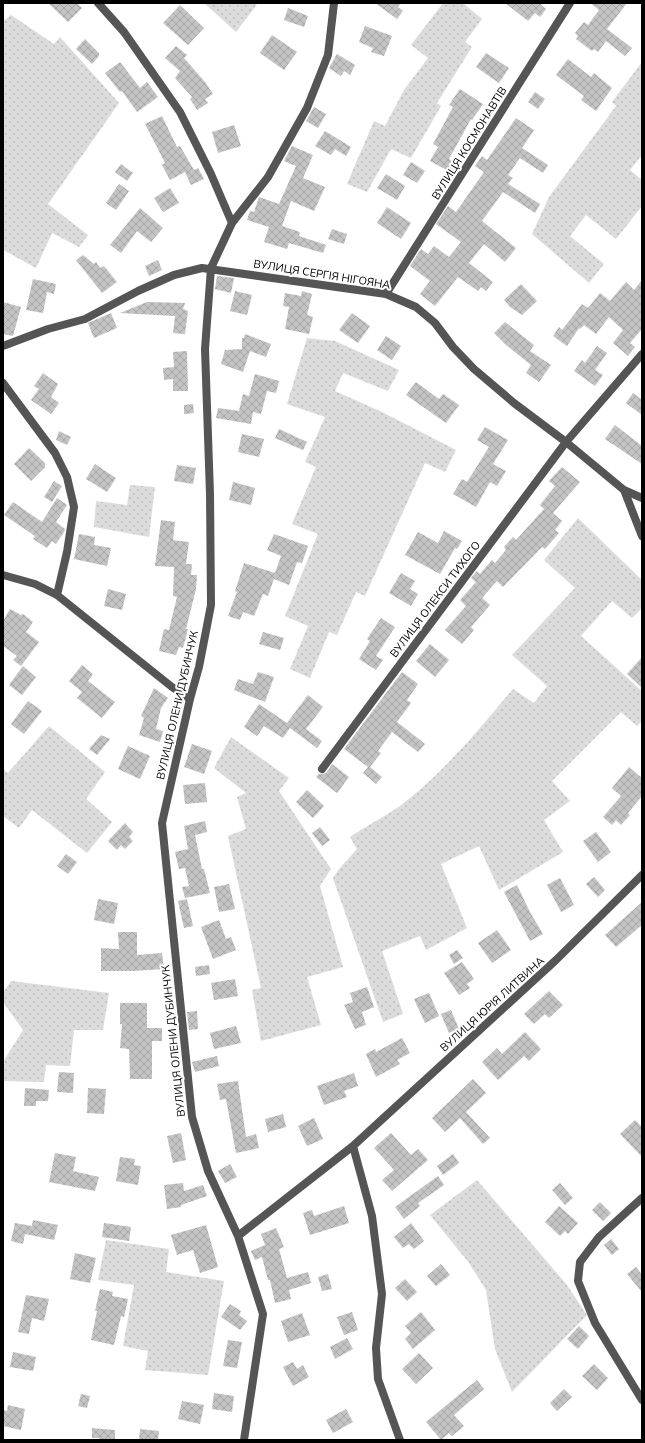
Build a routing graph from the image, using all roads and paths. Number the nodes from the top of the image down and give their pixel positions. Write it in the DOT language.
graph roads {
  1 [pos="98,3"];
  2 [pos="334,3"];
  3 [pos="570,3"];
  4 [pos="232,223"];
  5 [pos="211,268"];
  6 [pos="386,294"];
  7 [pos="3,346"];
  8 [pos="642,354"];
  9 [pos="3,383"];
  10 [pos="566,442"];
  11 [pos="624,490"];
  12 [pos="642,498"];
  13 [pos="642,536"];
  14 [pos="3,575"];
  15 [pos="57,595"];
  16 [pos="190,699"];
  17 [pos="322,769"];
  18 [pos="642,876"];
  19 [pos="353,1146"];
  20 [pos="642,1198"];
  21 [pos="238,1236"];
  22 [pos="642,1400"];
  23 [pos="244,1440"];
  24 [pos="400,1440"];
  1 -- 4 [label="street"];
  2 -- 4 [label="street, ВУЛИЦЯ ОЛЕНИ ДУБИНЧУК"];
  3 -- 6 [label="street, ВУЛИЦЯ КОСМОНАВТІВ"];
  4 -- 5 [label="street, ВУЛИЦЯ ОЛЕНИ ДУБИНЧУК"];
  5 -- 6 [label="street, ВУЛИЦЯ СЕРГІЯ НІГОЯНА"];
  5 -- 7 [label="street, ВУЛИЦЯ СЕРГІЯ НІГОЯНА"];
  5 -- 16 [label="street, ВУЛИЦЯ ОЛЕНИ ДУБИНЧУК"];
  6 -- 10 [label="street, ВУЛИЦЯ СЕРГІЯ НІГОЯНА"];
  8 -- 10 [label="street"];
  9 -- 15 [label="street"];
  10 -- 11 [label="street, ВУЛИЦЯ СЕРГІЯ НІГОЯНА"];
  10 -- 17 [label="street, ВУЛИЦЯ ОЛЕКСИ ТИХОГО"];
  11 -- 12 [label="street"];
  11 -- 13 [label="street, ВУЛИЦЯ СЕРГІЯ НІГОЯНА"];
  14 -- 15 [label="street"];
  15 -- 16 [label="street"];
  16 -- 21 [label="street, ВУЛИЦЯ ОЛЕНИ ДУБИНЧУК"];
  18 -- 19 [label="street, ВУЛИЦЯ ЮРІЯ ЛИТВИНА"];
  19 -- 21 [label="street, ВУЛИЦЯ ЮРІЯ ЛИТВИНА"];
  19 -- 24 [label="street"];
  20 -- 22 [label="street"];
  21 -- 23 [label="street, ВУЛИЦЯ ОЛЕНИ ДУБИНЧУК"];
}
